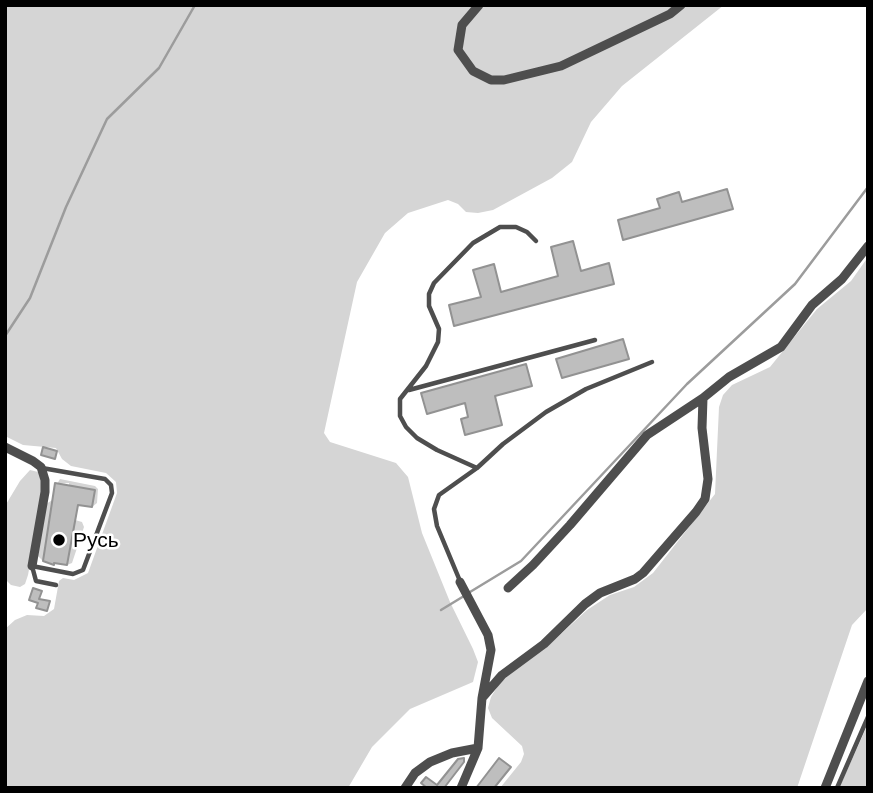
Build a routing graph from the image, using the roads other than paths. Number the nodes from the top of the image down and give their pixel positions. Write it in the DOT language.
graph roads {
  1 [pos="479,5"];
  2 [pos="681,5"];
  3 [pos="536,241"];
  4 [pos="868,246"];
  5 [pos="595,340"];
  6 [pos="653,362"];
  7 [pos="408,391"];
  8 [pos="703,398"];
  9 [pos="7,451"];
  10 [pos="41,467"];
  11 [pos="477,468"];
  12 [pos="32,566"];
  13 [pos="460,582"];
  14 [pos="57,584"];
  15 [pos="508,588"];
  16 [pos="868,681"];
  17 [pos="482,698"];
  18 [pos="868,717"];
  19 [pos="478,748"];
  20 [pos="405,788"];
  21 [pos="461,788"];
  22 [pos="825,788"];
  23 [pos="837,788"];
  1 -- 2 [label="street"];
  3 -- 7 [label="lane"];
  4 -- 8 [label="street"];
  5 -- 7 [label="lane"];
  6 -- 11 [label="lane"];
  7 -- 11 [label="lane"];
  8 -- 15 [label="street"];
  8 -- 17 [label="street"];
  9 -- 10 [label="street"];
  10 -- 12 [label="street"];
  10 -- 12 [label="lane"];
  11 -- 13 [label="lane"];
  12 -- 14 [label="lane"];
  13 -- 17 [label="street"];
  16 -- 22 [label="street"];
  17 -- 19 [label="street"];
  18 -- 23 [label="lane"];
  19 -- 20 [label="street"];
  19 -- 21 [label="street"];
}
